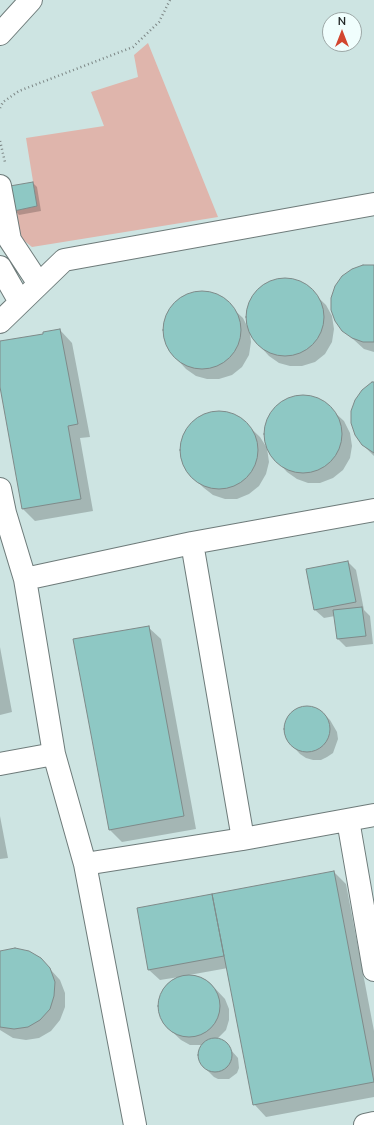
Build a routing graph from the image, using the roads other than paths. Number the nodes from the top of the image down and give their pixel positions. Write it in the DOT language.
graph roads {
  1 [pos="31,0"];
  2 [pos="0,34"];
  3 [pos="0,186"];
  4 [pos="374,204"];
  5 [pos="0,267"];
  6 [pos="39,284"];
  7 [pos="20,302"];
  8 [pos="0,322"];
  9 [pos="0,489"];
  10 [pos="374,510"];
  11 [pos="192,543"];
  12 [pos="26,579"];
  13 [pos="54,754"];
  14 [pos="0,764"];
  15 [pos="374,815"];
  16 [pos="348,820"];
  17 [pos="243,839"];
  18 [pos="85,864"];
  19 [pos="374,970"];
  20 [pos="374,1123"];
  21 [pos="135,1125"];
  22 [pos="366,1125"];
  1 -- 2 [label="lane"];
  3 -- 6 [label="lane"];
  4 -- 6 [label="lane"];
  5 -- 7 [label="lane"];
  6 -- 7 [label="lane"];
  7 -- 8 [label="lane"];
  9 -- 12 [label="lane"];
  10 -- 11 [label="lane"];
  11 -- 12 [label="lane"];
  11 -- 17 [label="lane"];
  12 -- 13 [label="lane"];
  13 -- 14 [label="lane"];
  13 -- 18 [label="lane"];
  15 -- 16 [label="lane"];
  16 -- 17 [label="lane"];
  16 -- 19 [label="lane"];
  17 -- 18 [label="lane"];
  18 -- 21 [label="lane"];
  20 -- 22 [label="lane"];
}
